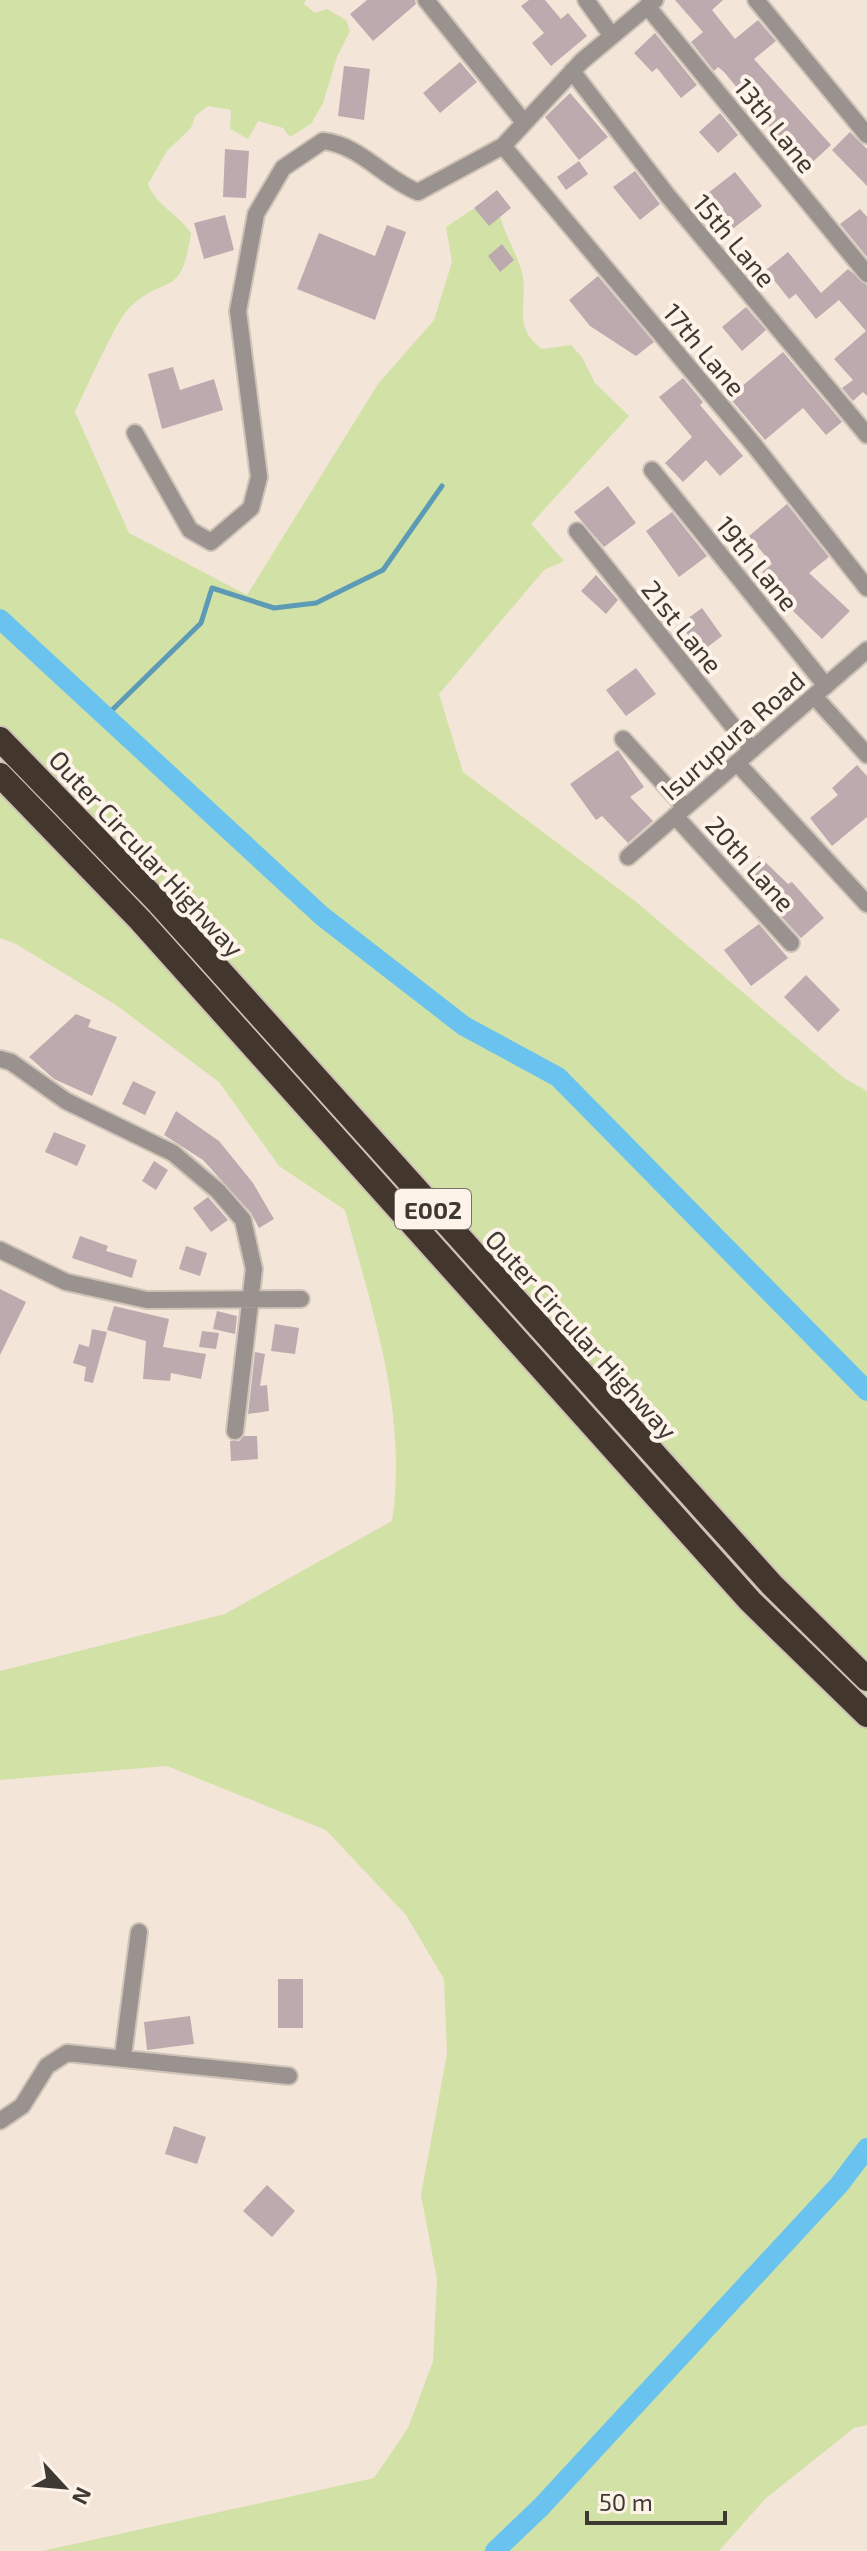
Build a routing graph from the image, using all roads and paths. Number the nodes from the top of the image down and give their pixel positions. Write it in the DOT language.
graph roads {
  1 [pos="426,0"];
  2 [pos="586,0"];
  3 [pos="756,0"];
  4 [pos="651,3"];
  5 [pos="612,36"];
  6 [pos="572,71"];
  7 [pos="523,121"];
  8 [pos="867,135"];
  9 [pos="503,146"];
  10 [pos="867,274"];
  11 [pos="135,433"];
  12 [pos="867,435"];
  13 [pos="652,470"];
  14 [pos="577,531"];
  15 [pos="867,588"];
  16 [pos="867,650"];
  17 [pos="820,691"];
  18 [pos="0,739"];
  19 [pos="623,739"];
  20 [pos="752,750"];
  21 [pos="867,755"];
  22 [pos="737,763"];
  23 [pos="0,775"];
  24 [pos="680,812"];
  25 [pos="628,857"];
  26 [pos="867,904"];
  27 [pos="791,943"];
  28 [pos="0,1059"];
  29 [pos="0,1250"];
  30 [pos="301,1299"];
  31 [pos="249,1301"];
  32 [pos="235,1431"];
  33 [pos="867,1679"];
  34 [pos="867,1715"];
  35 [pos="139,1932"];
  36 [pos="123,2056"];
  37 [pos="289,2076"];
  38 [pos="0,2121"];
  1 -- 7 [label="street"];
  2 -- 5 [label="street"];
  3 -- 8 [label="street"];
  4 -- 5 [label="street"];
  4 -- 10 [label="street, 13th Lane"];
  5 -- 6 [label="street"];
  6 -- 7 [label="street"];
  6 -- 12 [label="street, 15th Lane"];
  7 -- 9 [label="street"];
  9 -- 11 [label="street"];
  9 -- 15 [label="street, 17th Lane"];
  13 -- 17 [label="street, 19th Lane"];
  14 -- 20 [label="street, 21st Lane"];
  16 -- 17 [label="street, Isurupura Road"];
  17 -- 20 [label="street, Isurupura Road"];
  17 -- 21 [label="street, 19th Lane"];
  18 -- 33 [label="highway, Outer Circular Highway / E002"];
  19 -- 24 [label="street, 20th Lane"];
  20 -- 22 [label="street, Isurupura Road"];
  22 -- 24 [label="street, Isurupura Road"];
  22 -- 26 [label="street"];
  23 -- 34 [label="highway, Outer Circular Highway / E002"];
  24 -- 25 [label="street, Isurupura Road"];
  24 -- 27 [label="street, 20th Lane"];
  28 -- 31 [label="street"];
  29 -- 31 [label="street"];
  30 -- 31 [label="street"];
  31 -- 32 [label="street"];
  35 -- 36 [label="street"];
  36 -- 37 [label="street"];
  36 -- 38 [label="street"];
}
